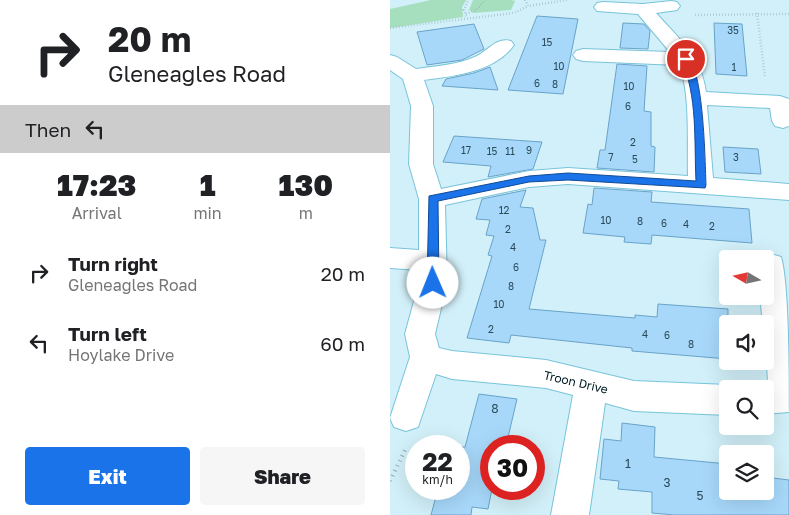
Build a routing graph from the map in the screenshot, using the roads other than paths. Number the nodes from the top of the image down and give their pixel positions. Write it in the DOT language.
graph roads {
  1 [pos="671,6"];
  2 [pos="603,7"];
  3 [pos="645,11"];
  4 [pos="504,45"];
  5 [pos="583,55"];
  6 [pos="686,59"];
  7 [pos="390,61"];
  8 [pos="412,76"];
  9 [pos="696,98"];
  10 [pos="777,102"];
  11 [pos="701,185"];
  12 [pos="789,192"];
  13 [pos="432,199"];
  14 [pos="390,258"];
  15 [pos="432,261"];
  16 [pos="774,294"];
  17 [pos="426,357"];
  18 [pos="591,385"];
  19 [pos="780,398"];
  20 [pos="719,400"];
  21 [pos="406,416"];
  22 [pos="570,515"];
  1 -- 3 [label="street"];
  2 -- 3 [label="street"];
  3 -- 6 [label="street"];
  4 -- 8 [label="street"];
  5 -- 6 [label="street"];
  6 -- 9 [label="street"];
  7 -- 8 [label="street"];
  8 -- 13 [label="street"];
  9 -- 10 [label="street"];
  9 -- 11 [label="street"];
  11 -- 12 [label="street"];
  11 -- 13 [label="street"];
  13 -- 15 [label="street"];
  14 -- 15 [label="street"];
  15 -- 17 [label="street"];
  16 -- 19 [label="street"];
  17 -- 18 [label="street, Troon Drive"];
  17 -- 21 [label="street"];
  18 -- 20 [label="street, Troon Drive"];
  18 -- 22 [label="street"];
}
